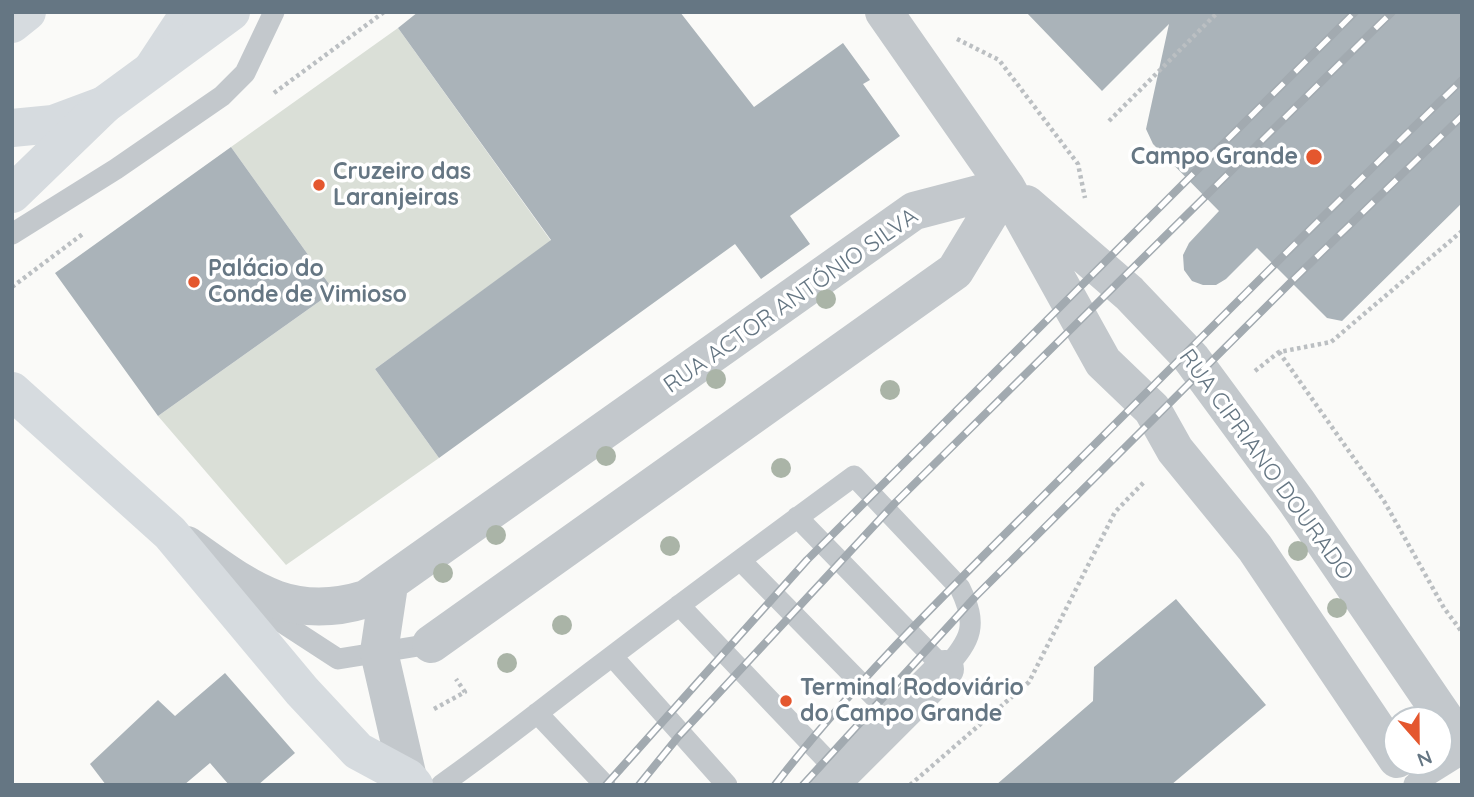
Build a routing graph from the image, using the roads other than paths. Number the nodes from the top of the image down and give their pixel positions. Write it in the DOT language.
graph roads {
  1 [pos="27,12"];
  2 [pos="190,12"];
  3 [pos="231,12"];
  4 [pos="274,12"];
  5 [pos="884,12"];
  6 [pos="12,24"];
  7 [pos="152,69"];
  8 [pos="104,105"];
  9 [pos="12,128"];
  10 [pos="1006,187"];
  11 [pos="12,194"];
  12 [pos="12,233"];
  13 [pos="12,391"];
  14 [pos="12,424"];
  15 [pos="53,425"];
  16 [pos="797,517"];
  17 [pos="170,533"];
  18 [pos="740,560"];
  19 [pos="389,585"];
  20 [pos="679,605"];
  21 [pos="431,644"];
  22 [pos="379,652"];
  23 [pos="612,656"];
  24 [pos="945,669"];
  25 [pos="537,713"];
  26 [pos="896,719"];
  27 [pos="1383,739"];
  28 [pos="1462,744"];
  29 [pos="1462,754"];
  30 [pos="835,779"];
  31 [pos="421,782"];
  32 [pos="605,785"];
  33 [pos="727,785"];
  34 [pos="1414,785"];
  1 -- 6 [label="main road"];
  2 -- 7 [label="main road"];
  3 -- 7 [label="main road"];
  4 -- 12 [label="lane"];
  5 -- 10 [label="street, RUA CIPRIANO DOURADO"];
  7 -- 8 [label="main road"];
  8 -- 9 [label="main road"];
  8 -- 11 [label="main road"];
  10 -- 19 [label="street, RUA ACTOR ANTÓNIO SILVA"];
  10 -- 21 [label="street"];
  10 -- 27 [label="street, RUA CIPRIANO DOURADO"];
  10 -- 28 [label="street, RUA CIPRIANO DOURADO"];
  13 -- 15 [label="main road"];
  14 -- 15 [label="main road"];
  15 -- 17 [label="main road"];
  16 -- 18 [label="lane"];
  16 -- 24 [label="lane"];
  16 -- 24 [label="lane"];
  17 -- 19 [label="street, RUA ACTOR ANTÓNIO SILVA"];
  17 -- 22 [label="lane"];
  17 -- 31 [label="main road"];
  18 -- 20 [label="lane"];
  18 -- 26 [label="lane"];
  19 -- 22 [label="street"];
  20 -- 23 [label="lane"];
  20 -- 30 [label="lane"];
  21 -- 22 [label="lane"];
  22 -- 31 [label="street"];
  23 -- 25 [label="lane"];
  23 -- 33 [label="lane"];
  24 -- 26 [label="street"];
  25 -- 31 [label="lane"];
  25 -- 32 [label="lane"];
  26 -- 30 [label="street"];
  29 -- 34 [label="lane"];
}
